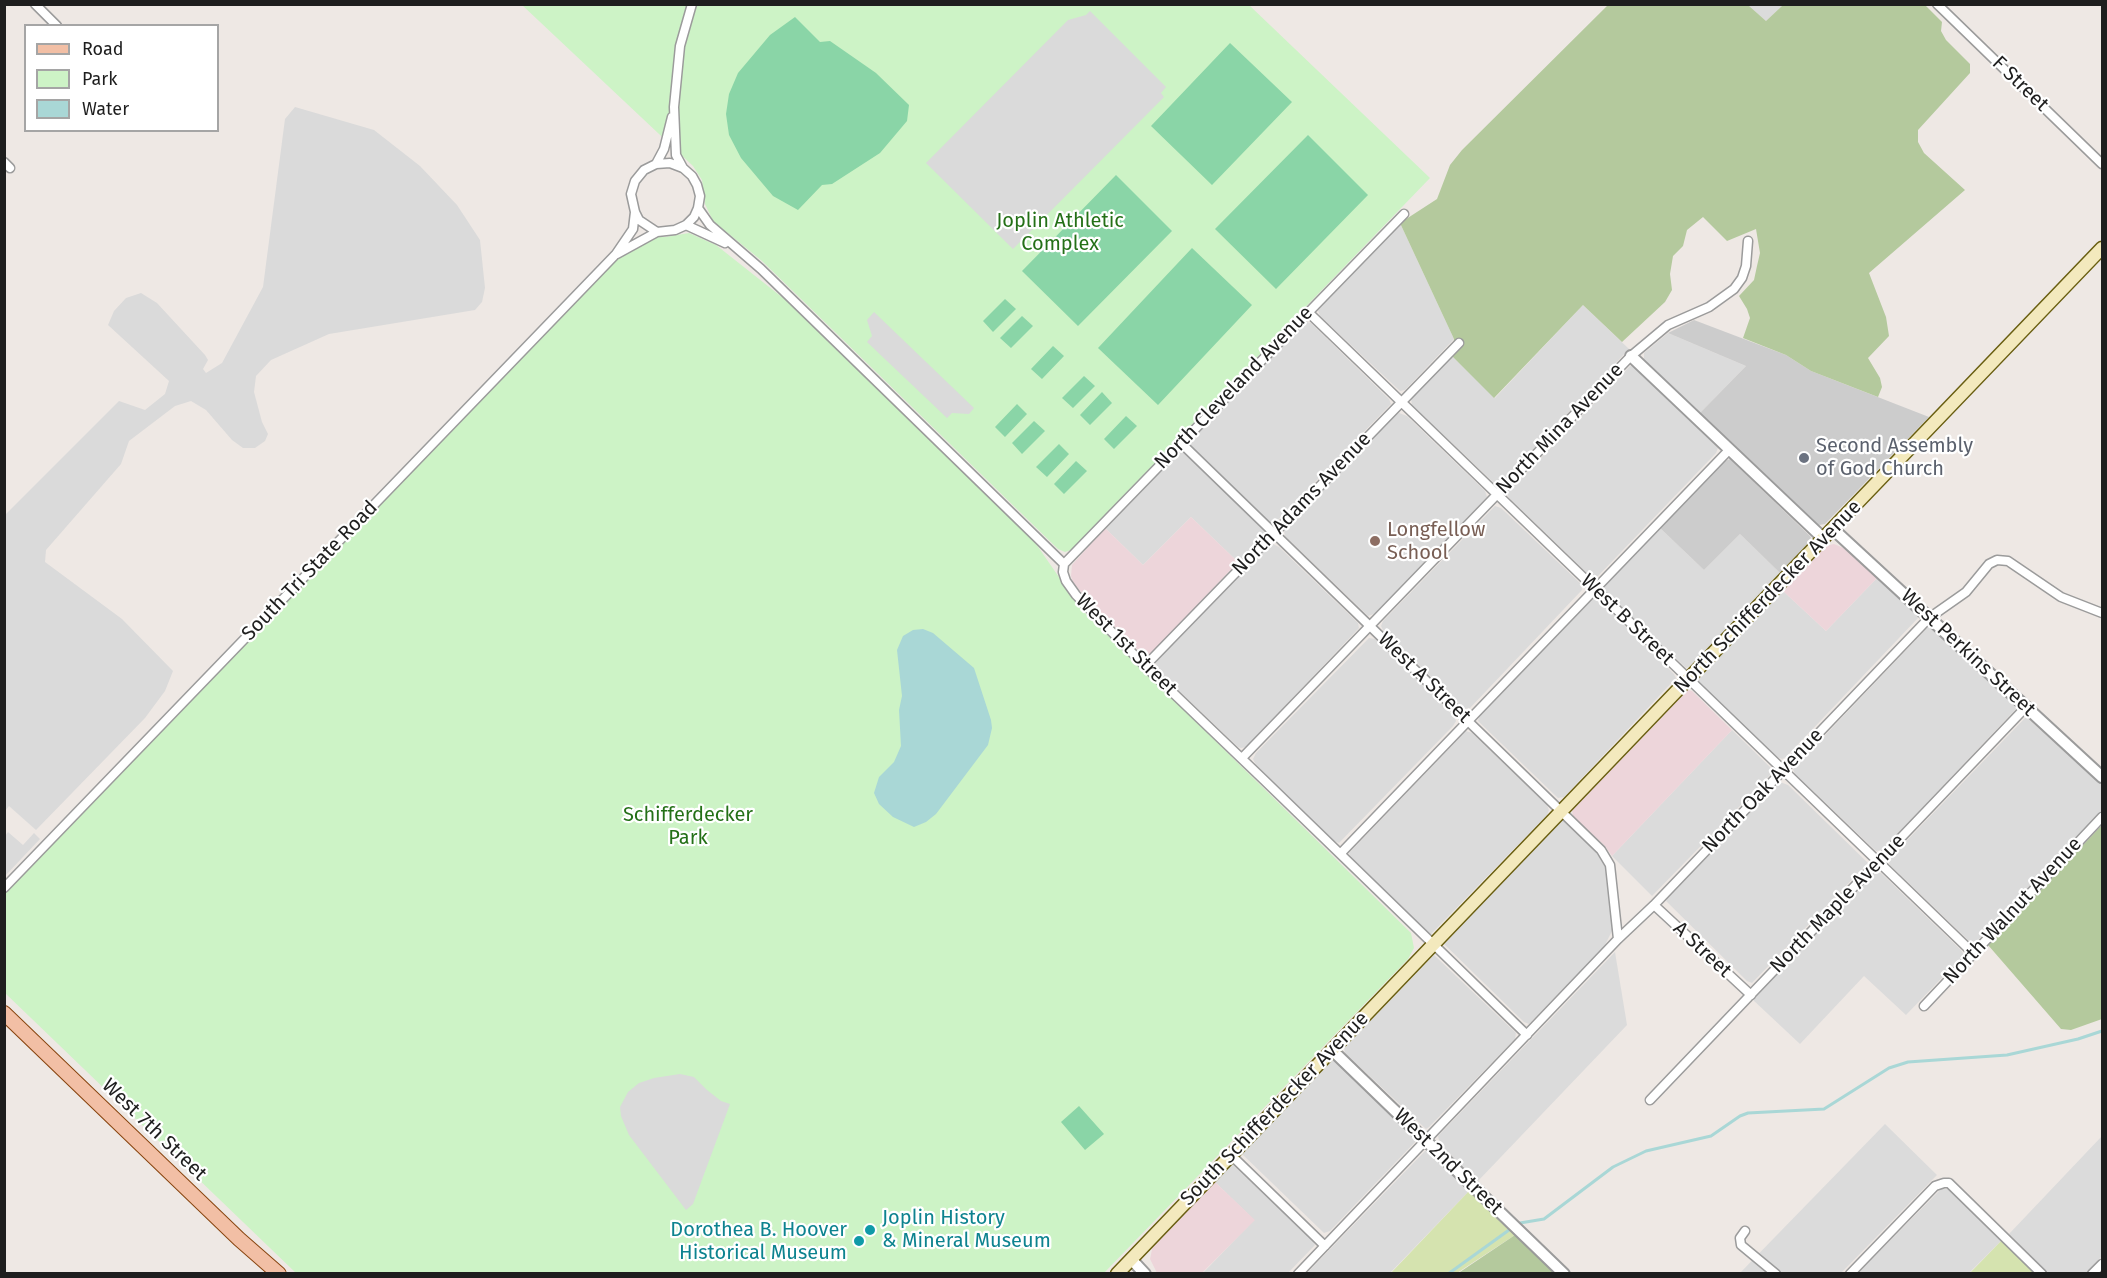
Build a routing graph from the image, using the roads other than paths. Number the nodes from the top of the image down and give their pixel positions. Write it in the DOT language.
graph roads {
  1 [pos="35,4"];
  2 [pos="692,4"];
  3 [pos="1937,4"];
  4 [pos="55,24"];
  5 [pos="674,107"];
  6 [pos="656,164"];
  7 [pos="2103,164"];
  8 [pos="683,168"];
  9 [pos="698,208"];
  10 [pos="635,212"];
  11 [pos="1404,214"];
  12 [pos="686,225"];
  13 [pos="657,232"];
  14 [pos="1748,241"];
  15 [pos="2103,248"];
  16 [pos="736,249"];
  17 [pos="616,254"];
  18 [pos="1308,312"];
  19 [pos="1459,343"];
  20 [pos="1630,356"];
  21 [pos="1400,402"];
  22 [pos="1181,443"];
  23 [pos="1729,450"];
  24 [pos="1497,495"];
  25 [pos="1833,530"];
  26 [pos="1274,534"];
  27 [pos="1824,539"];
  28 [pos="1064,564"];
  29 [pos="1595,589"];
  30 [pos="2103,613"];
  31 [pos="1929,618"];
  32 [pos="1370,626"];
  33 [pos="1145,666"];
  34 [pos="1689,680"];
  35 [pos="2026,707"];
  36 [pos="1468,721"];
  37 [pos="1242,758"];
  38 [pos="1782,771"];
  39 [pos="2103,777"];
  40 [pos="1562,811"];
  41 [pos="2103,817"];
  42 [pos="1341,853"];
  43 [pos="1877,862"];
  44 [pos="4,888"];
  45 [pos="1654,905"];
  46 [pos="1618,939"];
  47 [pos="1434,945"];
  48 [pos="1973,953"];
  49 [pos="1751,995"];
  50 [pos="1924,1006"];
  51 [pos="4,1013"];
  52 [pos="1527,1035"];
  53 [pos="1332,1050"];
  54 [pos="1650,1100"];
  55 [pos="1426,1141"];
  56 [pos="1231,1155"];
  57 [pos="1745,1231"];
  58 [pos="1325,1246"];
  59 [pos="1131,1259"];
  60 [pos="2103,1264"];
  61 [pos="279,1274"];
  62 [pos="1117,1274"];
  63 [pos="1145,1274"];
  64 [pos="1298,1274"];
  65 [pos="1564,1274"];
  66 [pos="1776,1274"];
  67 [pos="1850,1274"];
  68 [pos="2042,1274"];
  69 [pos="2092,1274"];
  1 -- 4 [label="street"];
  2 -- 5 [label="street"];
  3 -- 7 [label="street, F Street"];
  5 -- 6 [label="street"];
  5 -- 8 [label="street"];
  6 -- 8 [label="street"];
  6 -- 10 [label="street, South Tri State Road"];
  8 -- 9 [label="street"];
  9 -- 12 [label="street"];
  9 -- 16 [label="street, West 1st Street"];
  10 -- 13 [label="street"];
  10 -- 17 [label="street, South Tri State Road"];
  11 -- 18 [label="street, North Cleveland Avenue"];
  12 -- 13 [label="street, South Tri State Road"];
  12 -- 16 [label="street, West 1st Street"];
  13 -- 17 [label="street, South Tri State Road"];
  14 -- 20 [label="street, North Mina Avenue"];
  15 -- 25 [label="main road, North Schifferdecker Avenue"];
  16 -- 28 [label="street, West 1st Street"];
  17 -- 44 [label="street, South Tri State Road"];
  18 -- 21 [label="street, West B Street"];
  18 -- 22 [label="street, North Cleveland Avenue"];
  19 -- 21 [label="street, North Adams Avenue"];
  20 -- 23 [label="street"];
  20 -- 24 [label="street, North Mina Avenue"];
  21 -- 24 [label="street, West B Street"];
  21 -- 26 [label="street, North Adams Avenue"];
  22 -- 26 [label="street, West A Street"];
  22 -- 28 [label="street, North Cleveland Avenue"];
  23 -- 27 [label="street"];
  23 -- 29 [label="street"];
  24 -- 29 [label="street, West B Street"];
  24 -- 32 [label="street, North Mina Avenue"];
  25 -- 27 [label="main road, North Schifferdecker Avenue"];
  25 -- 31 [label="street, West Perkins Street"];
  26 -- 32 [label="street, West A Street"];
  26 -- 33 [label="street, North Adams Avenue"];
  27 -- 34 [label="main road, North Schifferdecker Avenue"];
  28 -- 33 [label="street, West 1st Street"];
  29 -- 34 [label="street, West B Street"];
  29 -- 36 [label="street"];
  30 -- 31 [label="street, North Oak Avenue"];
  31 -- 35 [label="street, West Perkins Street"];
  31 -- 38 [label="street, North Oak Avenue"];
  32 -- 36 [label="street, West A Street"];
  32 -- 37 [label="street, North Mina Avenue"];
  33 -- 37 [label="street, West 1st Street"];
  34 -- 38 [label="street, West B Street"];
  34 -- 40 [label="main road, North Schifferdecker Avenue"];
  35 -- 39 [label="street, West Perkins Street"];
  35 -- 43 [label="street, North Maple Avenue"];
  36 -- 40 [label="street, West A Street"];
  36 -- 42 [label="street"];
  37 -- 42 [label="street, West 1st Street"];
  38 -- 43 [label="street, West B Street"];
  38 -- 45 [label="street, North Oak Avenue"];
  40 -- 46 [label="street, West A Street"];
  40 -- 47 [label="main road, North Schifferdecker Avenue"];
  41 -- 48 [label="street, North Walnut Avenue"];
  42 -- 47 [label="street, West 1st Street"];
  43 -- 48 [label="street, West B Street"];
  43 -- 49 [label="street, North Maple Avenue"];
  45 -- 46 [label="street, North Oak Avenue"];
  45 -- 49 [label="street, A Street"];
  46 -- 52 [label="street, North Oak Avenue"];
  47 -- 52 [label="street, West 1st Street"];
  47 -- 53 [label="main road, South Schifferdecker Avenue"];
  48 -- 50 [label="street, North Walnut Avenue"];
  49 -- 54 [label="street, North Maple Avenue"];
  51 -- 61 [label="main road, West 7th Street"];
  52 -- 55 [label="street, North Oak Avenue"];
  53 -- 55 [label="street, West 2nd Street"];
  53 -- 56 [label="main road, South Schifferdecker Avenue"];
  55 -- 58 [label="street, North Oak Avenue"];
  55 -- 65 [label="street, West 2nd Street"];
  56 -- 58 [label="street"];
  56 -- 59 [label="main road, South Schifferdecker Avenue"];
  57 -- 66 [label="street"];
  58 -- 64 [label="street, North Oak Avenue"];
  59 -- 62 [label="main road, South Schifferdecker Avenue"];
  59 -- 63 [label="street"];
  60 -- 69 [label="street"];
  67 -- 68 [label="street"];
}
